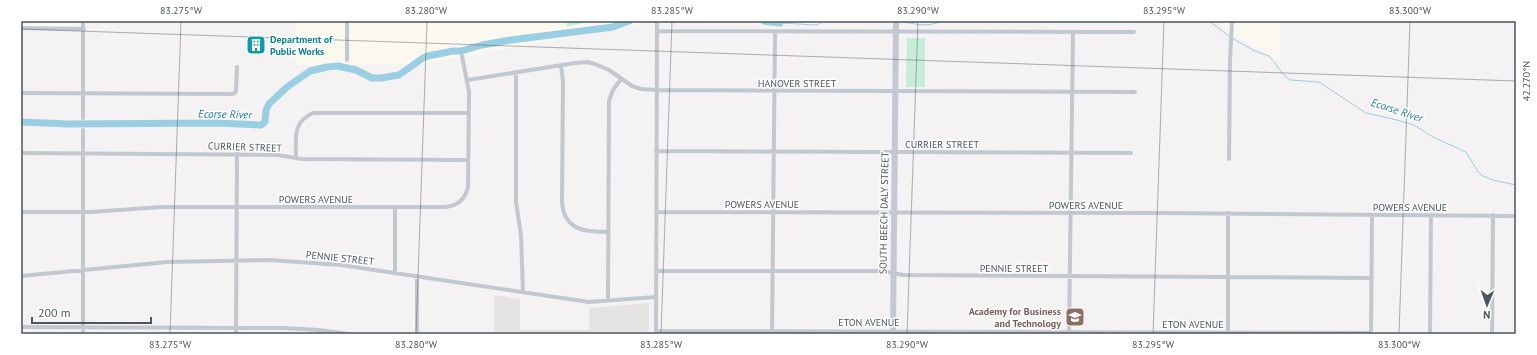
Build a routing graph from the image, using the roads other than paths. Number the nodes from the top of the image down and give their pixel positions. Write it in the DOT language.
graph roads {
  1 [pos="84,21"];
  2 [pos="347,21"];
  3 [pos="657,21"];
  4 [pos="1232,21"];
  5 [pos="896,23"];
  6 [pos="21,28"];
  7 [pos="84,29"];
  8 [pos="657,31"];
  9 [pos="775,32"];
  10 [pos="896,32"];
  11 [pos="1073,32"];
  12 [pos="1134,32"];
  13 [pos="462,56"];
  14 [pos="347,60"];
  15 [pos="561,65"];
  16 [pos="237,66"];
  17 [pos="516,72"];
  18 [pos="621,79"];
  19 [pos="468,80"];
  20 [pos="656,90"];
  21 [pos="775,91"];
  22 [pos="896,92"];
  23 [pos="1072,92"];
  24 [pos="1135,92"];
  25 [pos="21,93"];
  26 [pos="83,93"];
  27 [pos="468,113"];
  28 [pos="83,118"];
  29 [pos="83,130"];
  30 [pos="656,151"];
  31 [pos="774,152"];
  32 [pos="895,152"];
  33 [pos="1072,152"];
  34 [pos="21,153"];
  35 [pos="1131,153"];
  36 [pos="83,154"];
  37 [pos="237,154"];
  38 [pos="296,158"];
  39 [pos="1229,159"];
  40 [pos="468,160"];
  41 [pos="237,207"];
  42 [pos="395,207"];
  43 [pos="21,212"];
  44 [pos="656,212"];
  45 [pos="774,212"];
  46 [pos="84,213"];
  47 [pos="894,213"];
  48 [pos="1071,213"];
  49 [pos="1228,213"];
  50 [pos="1372,215"];
  51 [pos="1431,215"];
  52 [pos="1494,215"];
  53 [pos="1516,216"];
  54 [pos="608,232"];
  55 [pos="237,260"];
  56 [pos="83,270"];
  57 [pos="656,271"];
  58 [pos="773,271"];
  59 [pos="395,273"];
  60 [pos="893,273"];
  61 [pos="21,276"];
  62 [pos="417,276"];
  63 [pos="1071,277"];
  64 [pos="1228,278"];
  65 [pos="1372,278"];
  66 [pos="523,292"];
  67 [pos="656,297"];
  68 [pos="608,300"];
  69 [pos="21,327"];
  70 [pos="83,328"];
  71 [pos="236,328"];
  72 [pos="656,332"];
  73 [pos="772,332"];
  74 [pos="893,332"];
  75 [pos="1070,333"];
  76 [pos="1228,333"];
  77 [pos="1371,333"];
  78 [pos="84,334"];
  79 [pos="236,334"];
  80 [pos="349,334"];
  81 [pos="417,334"];
  82 [pos="1430,334"];
  83 [pos="1492,334"];
  1 -- 7 [label="street"];
  2 -- 14 [label="street"];
  3 -- 8 [label="street"];
  4 -- 39 [label="street"];
  5 -- 10 [label="main road, SOUTH BEECH DALY STREET"];
  6 -- 7 [label="street"];
  7 -- 26 [label="street"];
  8 -- 9 [label="street"];
  8 -- 20 [label="street"];
  9 -- 10 [label="street"];
  9 -- 21 [label="street"];
  10 -- 11 [label="street"];
  10 -- 22 [label="main road, SOUTH BEECH DALY STREET"];
  11 -- 12 [label="street"];
  11 -- 23 [label="street"];
  13 -- 19 [label="street, POWERS AVENUE"];
  15 -- 17 [label="street, HANOVER STREET"];
  15 -- 18 [label="street, HANOVER STREET"];
  15 -- 54 [label="street"];
  16 -- 26 [label="street"];
  17 -- 19 [label="street, HANOVER STREET"];
  17 -- 66 [label="street"];
  18 -- 20 [label="street, HANOVER STREET"];
  18 -- 54 [label="street"];
  19 -- 27 [label="street, POWERS AVENUE"];
  20 -- 21 [label="street, HANOVER STREET"];
  20 -- 30 [label="street"];
  21 -- 22 [label="street, HANOVER STREET"];
  21 -- 31 [label="street"];
  22 -- 23 [label="street, HANOVER STREET"];
  22 -- 32 [label="main road, SOUTH BEECH DALY STREET"];
  23 -- 24 [label="street, HANOVER STREET"];
  23 -- 33 [label="street"];
  25 -- 26 [label="street"];
  26 -- 28 [label="street"];
  27 -- 38 [label="street"];
  27 -- 40 [label="street, POWERS AVENUE"];
  29 -- 36 [label="street"];
  30 -- 31 [label="street, CURRIER STREET"];
  30 -- 44 [label="street"];
  31 -- 32 [label="street, CURRIER STREET"];
  31 -- 45 [label="street"];
  32 -- 33 [label="street, CURRIER STREET"];
  32 -- 47 [label="main road, SOUTH BEECH DALY STREET"];
  33 -- 35 [label="street, CURRIER STREET"];
  33 -- 48 [label="street"];
  34 -- 36 [label="street, CURRIER STREET"];
  36 -- 37 [label="street, CURRIER STREET"];
  36 -- 46 [label="street"];
  37 -- 38 [label="street, CURRIER STREET"];
  37 -- 41 [label="street"];
  38 -- 40 [label="street, CURRIER STREET"];
  40 -- 42 [label="street, POWERS AVENUE"];
  41 -- 42 [label="street, POWERS AVENUE"];
  41 -- 46 [label="street, POWERS AVENUE"];
  41 -- 55 [label="street"];
  42 -- 59 [label="street"];
  43 -- 46 [label="street, POWERS AVENUE"];
  44 -- 45 [label="street, POWERS AVENUE"];
  44 -- 57 [label="street"];
  45 -- 47 [label="street, POWERS AVENUE"];
  45 -- 58 [label="street"];
  46 -- 56 [label="street"];
  47 -- 48 [label="street, POWERS AVENUE"];
  47 -- 60 [label="main road, SOUTH BEECH DALY STREET"];
  48 -- 49 [label="street, POWERS AVENUE"];
  48 -- 63 [label="street"];
  49 -- 50 [label="street, POWERS AVENUE"];
  49 -- 64 [label="street"];
  50 -- 51 [label="street, POWERS AVENUE"];
  50 -- 65 [label="street"];
  51 -- 52 [label="street, POWERS AVENUE"];
  51 -- 82 [label="street"];
  52 -- 53 [label="street, POWERS AVENUE"];
  52 -- 83 [label="street"];
  54 -- 68 [label="street"];
  55 -- 56 [label="street, PENNIE STREET"];
  55 -- 59 [label="street, PENNIE STREET"];
  55 -- 71 [label="street"];
  56 -- 61 [label="street, PENNIE STREET"];
  56 -- 70 [label="street"];
  57 -- 58 [label="street, PENNIE STREET"];
  57 -- 67 [label="street"];
  58 -- 60 [label="street, PENNIE STREET"];
  58 -- 73 [label="street"];
  59 -- 62 [label="street, PENNIE STREET"];
  60 -- 63 [label="street, PENNIE STREET"];
  60 -- 74 [label="main road, SOUTH BEECH DALY STREET"];
  62 -- 66 [label="street, PENNIE STREET"];
  62 -- 81 [label="street"];
  63 -- 64 [label="street, PENNIE STREET"];
  63 -- 75 [label="street"];
  64 -- 65 [label="street, PENNIE STREET"];
  64 -- 76 [label="street"];
  65 -- 77 [label="street"];
  66 -- 68 [label="street, PENNIE STREET"];
  67 -- 68 [label="street, PENNIE STREET"];
  67 -- 72 [label="street"];
  69 -- 70 [label="street"];
  70 -- 71 [label="street"];
  70 -- 78 [label="street"];
  71 -- 79 [label="street"];
  71 -- 80 [label="street"];
  72 -- 73 [label="street, ETON AVENUE"];
  73 -- 74 [label="street, ETON AVENUE"];
  74 -- 75 [label="street, ETON AVENUE"];
  75 -- 76 [label="street, ETON AVENUE"];
  76 -- 77 [label="street, ETON AVENUE"];
}
